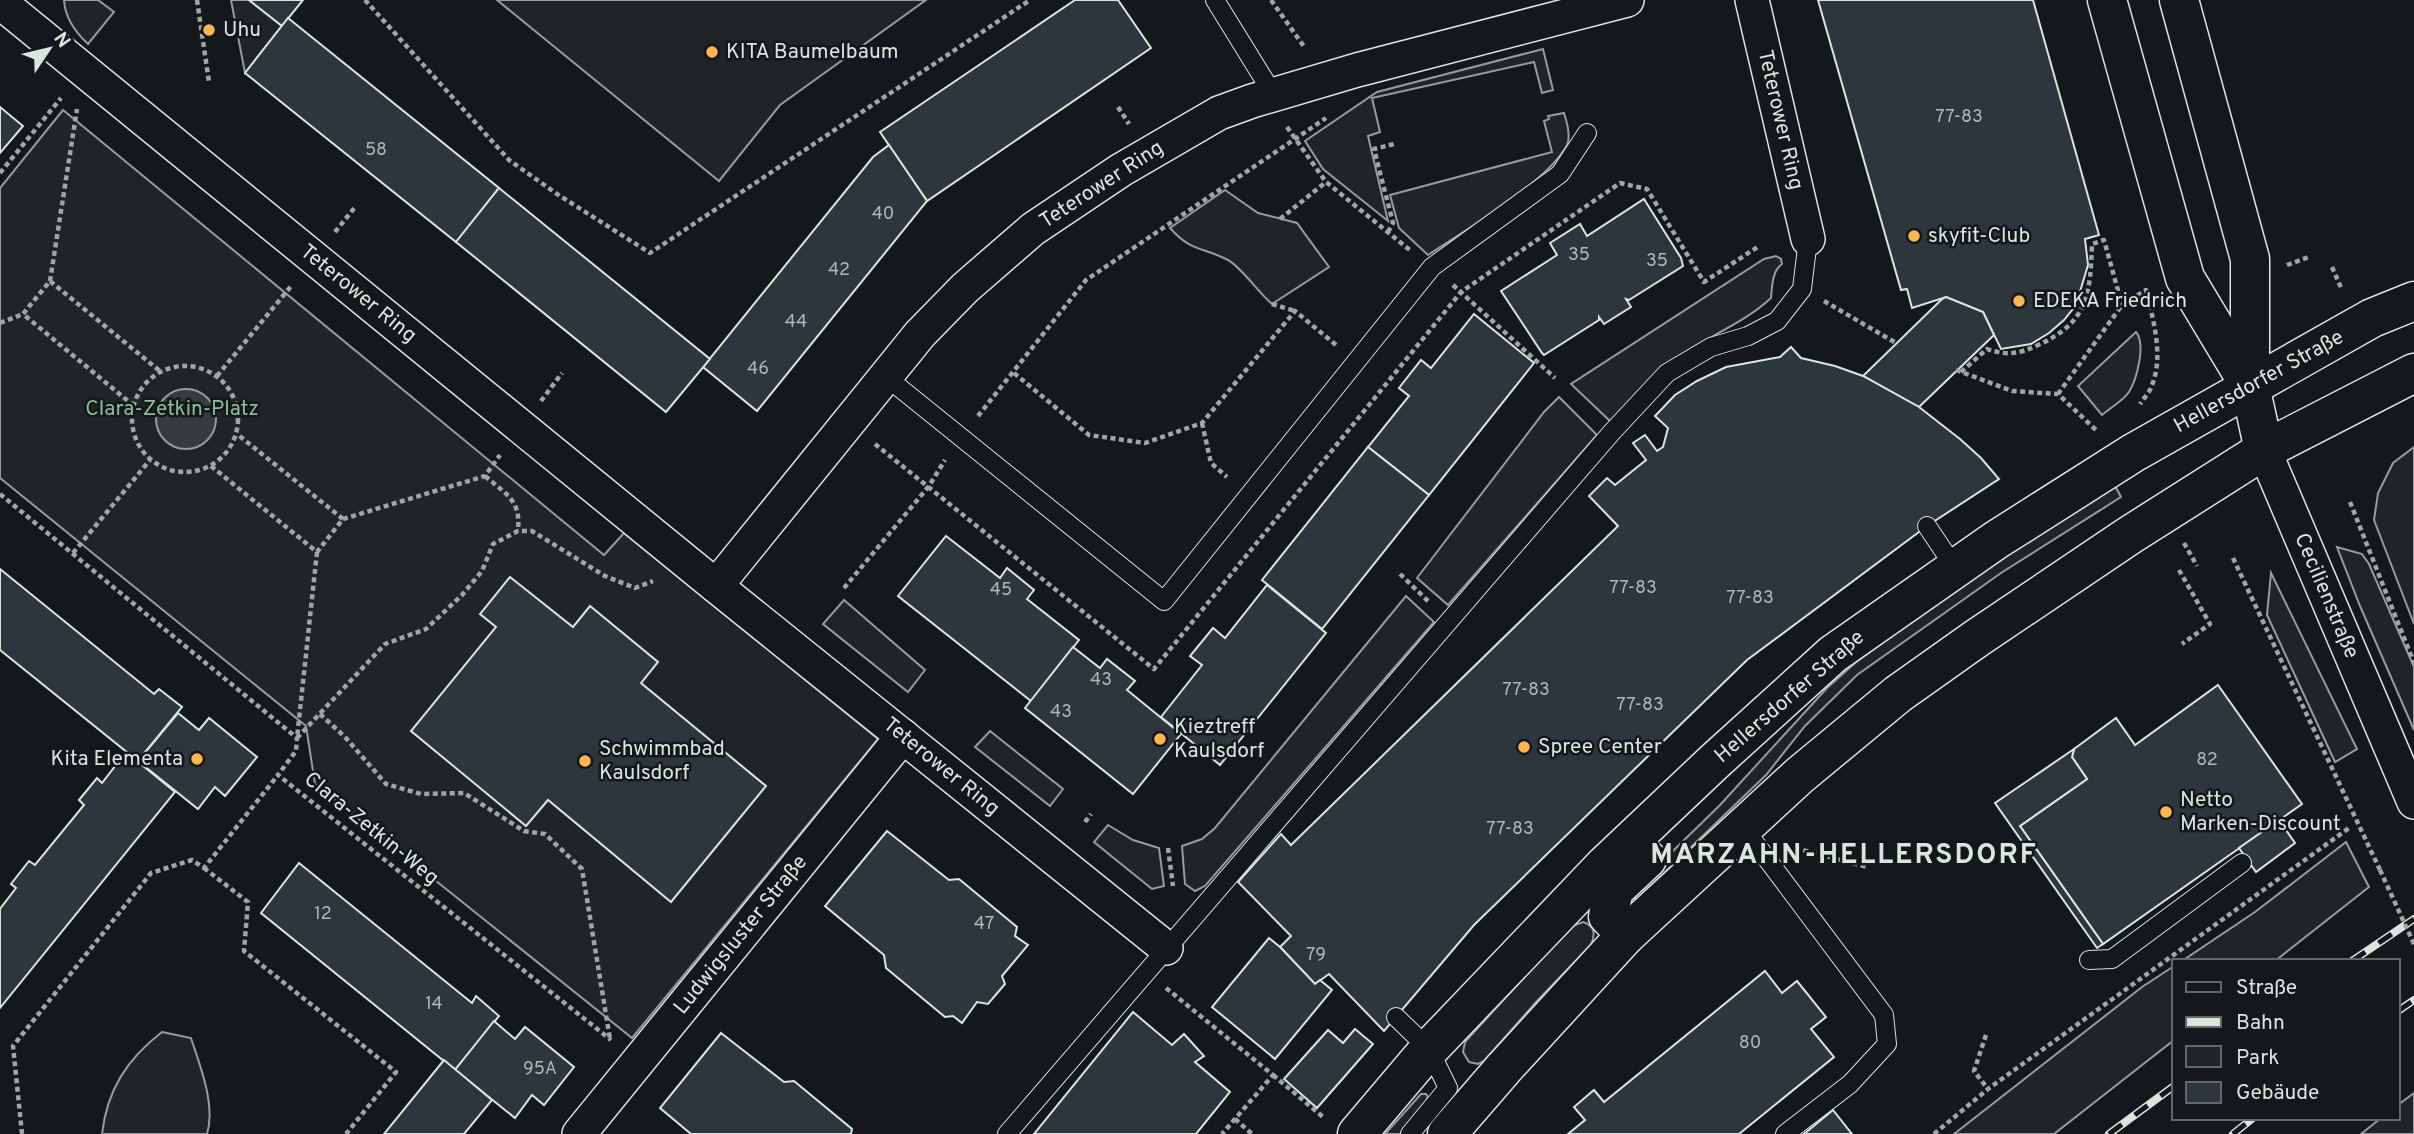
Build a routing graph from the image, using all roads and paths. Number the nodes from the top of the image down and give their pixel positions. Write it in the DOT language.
graph roads {
  1 [pos="197,0"];
  2 [pos="365,0"];
  3 [pos="1030,0"];
  4 [pos="1215,0"];
  5 [pos="1271,0"];
  6 [pos="1627,0"];
  7 [pos="1752,0"];
  8 [pos="2107,0"];
  9 [pos="2179,0"];
  10 [pos="9,4"];
  11 [pos="83,70"];
  12 [pos="1318,81"];
  13 [pos="209,82"];
  14 [pos="1273,94"];
  15 [pos="1118,107"];
  16 [pos="1328,117"];
  17 [pos="1135,132"];
  18 [pos="1587,133"];
  19 [pos="1294,140"];
  20 [pos="1394,144"];
  21 [pos="0,173"];
  22 [pos="1325,182"];
  23 [pos="1280,219"];
  24 [pos="1388,232"];
  25 [pos="1808,239"];
  26 [pos="1759,246"];
  27 [pos="314,258"];
  28 [pos="1432,267"];
  29 [pos="50,281"];
  30 [pos="1802,289"];
  31 [pos="1461,292"];
  32 [pos="2414,301"];
  33 [pos="1272,304"];
  34 [pos="2122,305"];
  35 [pos="1296,311"];
  36 [pos="23,314"];
  37 [pos="0,323"];
  38 [pos="1896,343"];
  39 [pos="1356,362"];
  40 [pos="161,372"];
  41 [pos="1014,373"];
  42 [pos="2414,373"];
  43 [pos="217,376"];
  44 [pos="885,376"];
  45 [pos="1555,378"];
  46 [pos="1385,385"];
  47 [pos="2250,386"];
  48 [pos="2058,394"];
  49 [pos="134,406"];
  50 [pos="2132,412"];
  51 [pos="521,427"];
  52 [pos="2109,430"];
  53 [pos="237,434"];
  54 [pos="960,437"];
  55 [pos="2264,450"];
  56 [pos="867,454"];
  57 [pos="150,460"];
  58 [pos="211,467"];
  59 [pos="485,476"];
  60 [pos="929,486"];
  61 [pos="0,494"];
  62 [pos="2350,502"];
  63 [pos="343,519"];
  64 [pos="1927,526"];
  65 [pos="518,531"];
  66 [pos="317,552"];
  67 [pos="675,552"];
  68 [pos="73,553"];
  69 [pos="2232,558"];
  70 [pos="1955,568"];
  71 [pos="2179,570"];
  72 [pos="1400,575"];
  73 [pos="716,586"];
  74 [pos="844,588"];
  75 [pos="1449,621"];
  76 [pos="2182,644"];
  77 [pos="2414,663"];
  78 [pos="320,713"];
  79 [pos="1755,725"];
  80 [pos="903,736"];
  81 [pos="297,738"];
  82 [pos="278,775"];
  83 [pos="2414,802"];
  84 [pos="1091,814"];
  85 [pos="1084,822"];
  86 [pos="1743,827"];
  87 [pos="2349,828"];
  88 [pos="1790,846"];
  89 [pos="1168,848"];
  90 [pos="2242,863"];
  91 [pos="1867,867"];
  92 [pos="204,868"];
  93 [pos="1173,886"];
  94 [pos="1626,935"];
  95 [pos="2414,944"];
  96 [pos="1156,960"];
  97 [pos="2089,960"];
  98 [pos="1396,1017"];
  99 [pos="1986,1035"];
  100 [pos="1429,1049"];
  101 [pos="1273,1075"];
  102 [pos="1988,1089"];
  103 [pos="1235,1119"];
  104 [pos="1341,1126"];
  105 [pos="22,1134"];
  106 [pos="346,1134"];
  107 [pos="579,1134"];
  108 [pos="1007,1134"];
  109 [pos="1222,1134"];
  110 [pos="1252,1134"];
  111 [pos="1409,1134"];
  112 [pos="1447,1134"];
  113 [pos="1785,1134"];
  114 [pos="1934,1134"];
  1 -- 13 [label="path"];
  2 -- 3 [label="path"];
  4 -- 14 [label="lane"];
  5 -- 12 [label="path"];
  6 -- 12 [label="street, Teterower Ring"];
  7 -- 25 [label="street, Teterower Ring"];
  8 -- 47 [label="main road, Cecilienstraße"];
  9 -- 47 [label="main road, Cecilienstraße"];
  10 -- 11 [label="street, Teterower Ring"];
  11 -- 21 [label="path"];
  11 -- 27 [label="street, Teterower Ring"];
  11 -- 29 [label="path"];
  12 -- 14 [label="street, Teterower Ring"];
  14 -- 19 [label="path"];
  14 -- 44 [label="street, Teterower Ring"];
  15 -- 17 [label="path"];
  16 -- 19 [label="path"];
  18 -- 28 [label="lane"];
  19 -- 22 [label="path"];
  19 -- 41 [label="path"];
  20 -- 24 [label="path"];
  22 -- 23 [label="path"];
  22 -- 24 [label="path"];
  24 -- 28 [label="path"];
  25 -- 30 [label="lane"];
  26 -- 31 [label="path"];
  27 -- 43 [label="path"];
  27 -- 51 [label="street, Teterower Ring"];
  28 -- 31 [label="path"];
  28 -- 39 [label="lane"];
  29 -- 36 [label="path"];
  29 -- 40 [label="path"];
  30 -- 38 [label="path"];
  30 -- 75 [label="lane"];
  31 -- 45 [label="path"];
  31 -- 46 [label="path"];
  32 -- 47 [label="main road, Hellersdorfer Straße"];
  33 -- 35 [label="path"];
  34 -- 48 [label="path"];
  34 -- 48 [label="path"];
  34 -- 50 [label="path"];
  35 -- 39 [label="path"];
  35 -- 41 [label="path"];
  36 -- 37 [label="path"];
  36 -- 49 [label="path"];
  39 -- 46 [label="path"];
  39 -- 54 [label="lane"];
  40 -- 43 [label="path"];
  40 -- 49 [label="path"];
  41 -- 54 [label="path"];
  42 -- 55 [label="main road"];
  43 -- 53 [label="path"];
  44 -- 54 [label="lane"];
  44 -- 73 [label="street, Teterower Ring"];
  46 -- 60 [label="path"];
  47 -- 55 [label="main road, Cecilienstraße"];
  47 -- 70 [label="main road, Hellersdorfer Straße"];
  48 -- 52 [label="path"];
  49 -- 57 [label="path"];
  51 -- 59 [label="path"];
  51 -- 67 [label="street, Teterower Ring"];
  53 -- 58 [label="path"];
  53 -- 63 [label="path"];
  54 -- 60 [label="path"];
  55 -- 83 [label="street, Cecilienstraße"];
  55 -- 86 [label="main road"];
  56 -- 60 [label="path"];
  57 -- 58 [label="path"];
  57 -- 68 [label="path"];
  58 -- 66 [label="path"];
  59 -- 63 [label="path"];
  59 -- 65 [label="path"];
  60 -- 74 [label="path"];
  61 -- 68 [label="path"];
  62 -- 77 [label="path"];
  63 -- 66 [label="path"];
  64 -- 70 [label="lane"];
  65 -- 67 [label="path"];
  65 -- 78 [label="path"];
  66 -- 81 [label="path"];
  67 -- 73 [label="street, Teterower Ring"];
  68 -- 81 [label="path"];
  69 -- 95 [label="path, bridge"];
  70 -- 79 [label="main road, Hellersdorfer Straße"];
  71 -- 76 [label="path"];
  72 -- 75 [label="path"];
  73 -- 80 [label="street, Teterower Ring"];
  75 -- 96 [label="lane"];
  78 -- 81 [label="path"];
  78 -- 82 [label="path, Clara-Zetkin-Weg"];
  79 -- 94 [label="main road"];
  79 -- 100 [label="main road, Hellersdorfer Straße"];
  80 -- 96 [label="street, Teterower Ring"];
  80 -- 107 [label="street, Ludwigsluster Straße"];
  81 -- 82 [label="path, Clara-Zetkin-Weg"];
  82 -- 92 [label="path"];
  84 -- 85 [label="path"];
  86 -- 94 [label="main road"];
  86 -- 113 [label="lane"];
  87 -- 102 [label="path"];
  88 -- 91 [label="path"];
  89 -- 93 [label="path"];
  90 -- 97 [label="lane"];
  92 -- 105 [label="path"];
  92 -- 106 [label="path"];
  94 -- 112 [label="main road"];
  96 -- 101 [label="path"];
  96 -- 108 [label="lane"];
  98 -- 100 [label="lane"];
  99 -- 102 [label="path"];
  100 -- 104 [label="main road, Hellersdorfer Straße"];
  100 -- 111 [label="lane"];
  101 -- 103 [label="path"];
  101 -- 104 [label="path"];
  102 -- 114 [label="path"];
  103 -- 109 [label="path"];
  103 -- 110 [label="path"];
}
